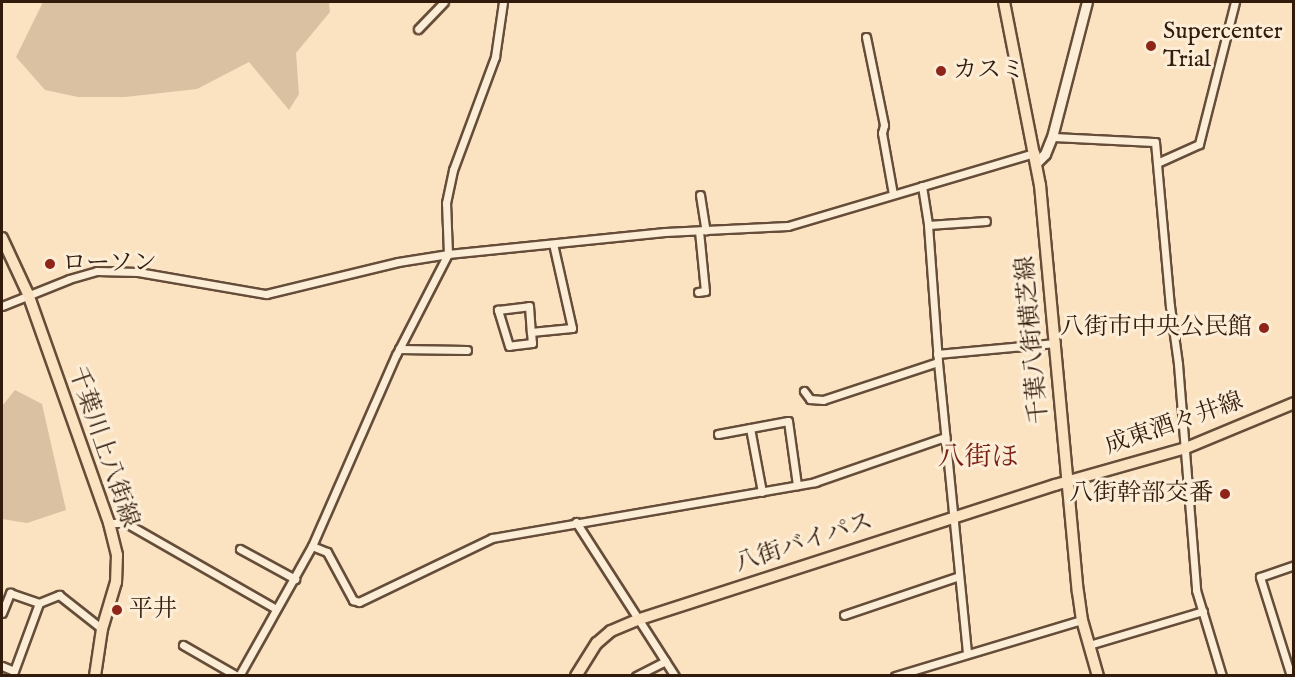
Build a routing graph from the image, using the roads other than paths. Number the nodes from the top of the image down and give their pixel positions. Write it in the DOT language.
graph roads {
  1 [pos="444,2"];
  2 [pos="503,2"];
  3 [pos="1004,2"];
  4 [pos="1087,2"];
  5 [pos="1235,2"];
  6 [pos="418,29"];
  7 [pos="866,37"];
  8 [pos="1052,137"];
  9 [pos="1036,158"];
  10 [pos="1157,163"];
  11 [pos="922,186"];
  12 [pos="893,194"];
  13 [pos="700,195"];
  14 [pos="986,221"];
  15 [pos="928,225"];
  16 [pos="703,231"];
  17 [pos="2,238"];
  18 [pos="553,244"];
  19 [pos="448,254"];
  20 [pos="698,292"];
  21 [pos="28,294"];
  22 [pos="2,306"];
  23 [pos="531,332"];
  24 [pos="1055,343"];
  25 [pos="399,349"];
  26 [pos="467,350"];
  27 [pos="938,358"];
  28 [pos="804,391"];
  29 [pos="1293,403"];
  30 [pos="750,428"];
  31 [pos="718,434"];
  32 [pos="945,437"];
  33 [pos="1186,448"];
  34 [pos="1067,482"];
  35 [pos="797,485"];
  36 [pos="762,492"];
  37 [pos="954,517"];
  38 [pos="576,522"];
  39 [pos="109,523"];
  40 [pos="312,546"];
  41 [pos="240,549"];
  42 [pos="1293,565"];
  43 [pos="959,576"];
  44 [pos="295,579"];
  45 [pos="39,603"];
  46 [pos="276,609"];
  47 [pos="1203,611"];
  48 [pos="2,613"];
  49 [pos="844,615"];
  50 [pos="637,620"];
  51 [pos="1082,620"];
  52 [pos="102,629"];
  53 [pos="183,645"];
  54 [pos="1089,645"];
  55 [pos="967,653"];
  56 [pos="665,661"];
  57 [pos="2,666"];
  58 [pos="95,675"];
  59 [pos="238,675"];
  60 [pos="576,675"];
  61 [pos="636,675"];
  62 [pos="675,675"];
  63 [pos="896,675"];
  64 [pos="1098,675"];
  65 [pos="1222,675"];
  66 [pos="1291,675"];
  1 -- 6 [label="street"];
  2 -- 19 [label="street"];
  3 -- 9 [label="main road, 千葉八街横芝線"];
  4 -- 8 [label="main road"];
  5 -- 10 [label="street"];
  7 -- 12 [label="street"];
  8 -- 9 [label="main road"];
  8 -- 10 [label="street"];
  9 -- 11 [label="street"];
  9 -- 24 [label="main road, 千葉八街横芝線"];
  10 -- 33 [label="street"];
  11 -- 12 [label="street"];
  11 -- 15 [label="street"];
  12 -- 16 [label="street"];
  13 -- 16 [label="street"];
  14 -- 15 [label="street"];
  15 -- 27 [label="street"];
  16 -- 18 [label="street"];
  16 -- 20 [label="street"];
  17 -- 21 [label="main road, 千葉川上八街線"];
  18 -- 19 [label="street"];
  18 -- 23 [label="street"];
  19 -- 21 [label="street"];
  19 -- 25 [label="street"];
  21 -- 22 [label="street"];
  21 -- 39 [label="main road, 千葉川上八街線"];
  23 -- 23 [label="street"];
  24 -- 27 [label="street"];
  24 -- 34 [label="main road, 千葉八街横芝線"];
  25 -- 26 [label="street"];
  25 -- 40 [label="street"];
  27 -- 28 [label="street"];
  27 -- 32 [label="street"];
  29 -- 33 [label="main road, 成東酒々井線"];
  30 -- 31 [label="street"];
  30 -- 35 [label="street"];
  30 -- 36 [label="street"];
  32 -- 35 [label="street"];
  32 -- 37 [label="street"];
  33 -- 34 [label="main road, 成東酒々井線"];
  33 -- 47 [label="street"];
  34 -- 37 [label="main road, 八街バイパス"];
  34 -- 51 [label="main road, 千葉八街横芝線"];
  35 -- 36 [label="street"];
  36 -- 38 [label="street"];
  37 -- 43 [label="street"];
  37 -- 50 [label="main road, 八街バイパス"];
  38 -- 40 [label="street"];
  38 -- 50 [label="street"];
  39 -- 46 [label="street"];
  39 -- 52 [label="main road, 千葉川上八街線"];
  40 -- 44 [label="street"];
  41 -- 44 [label="street"];
  42 -- 66 [label="street"];
  43 -- 49 [label="street"];
  43 -- 55 [label="street"];
  44 -- 46 [label="street"];
  45 -- 48 [label="street"];
  45 -- 52 [label="street"];
  45 -- 57 [label="street"];
  46 -- 59 [label="street"];
  47 -- 54 [label="street"];
  47 -- 65 [label="street"];
  50 -- 56 [label="street"];
  50 -- 60 [label="main road, 八街バイパス"];
  51 -- 54 [label="main road, 千葉八街横芝線"];
  51 -- 55 [label="street"];
  52 -- 58 [label="main road, 千葉川上八街線"];
  53 -- 59 [label="street"];
  54 -- 64 [label="main road, 千葉八街横芝線"];
  55 -- 63 [label="street"];
  56 -- 61 [label="street"];
  56 -- 62 [label="street"];
}
